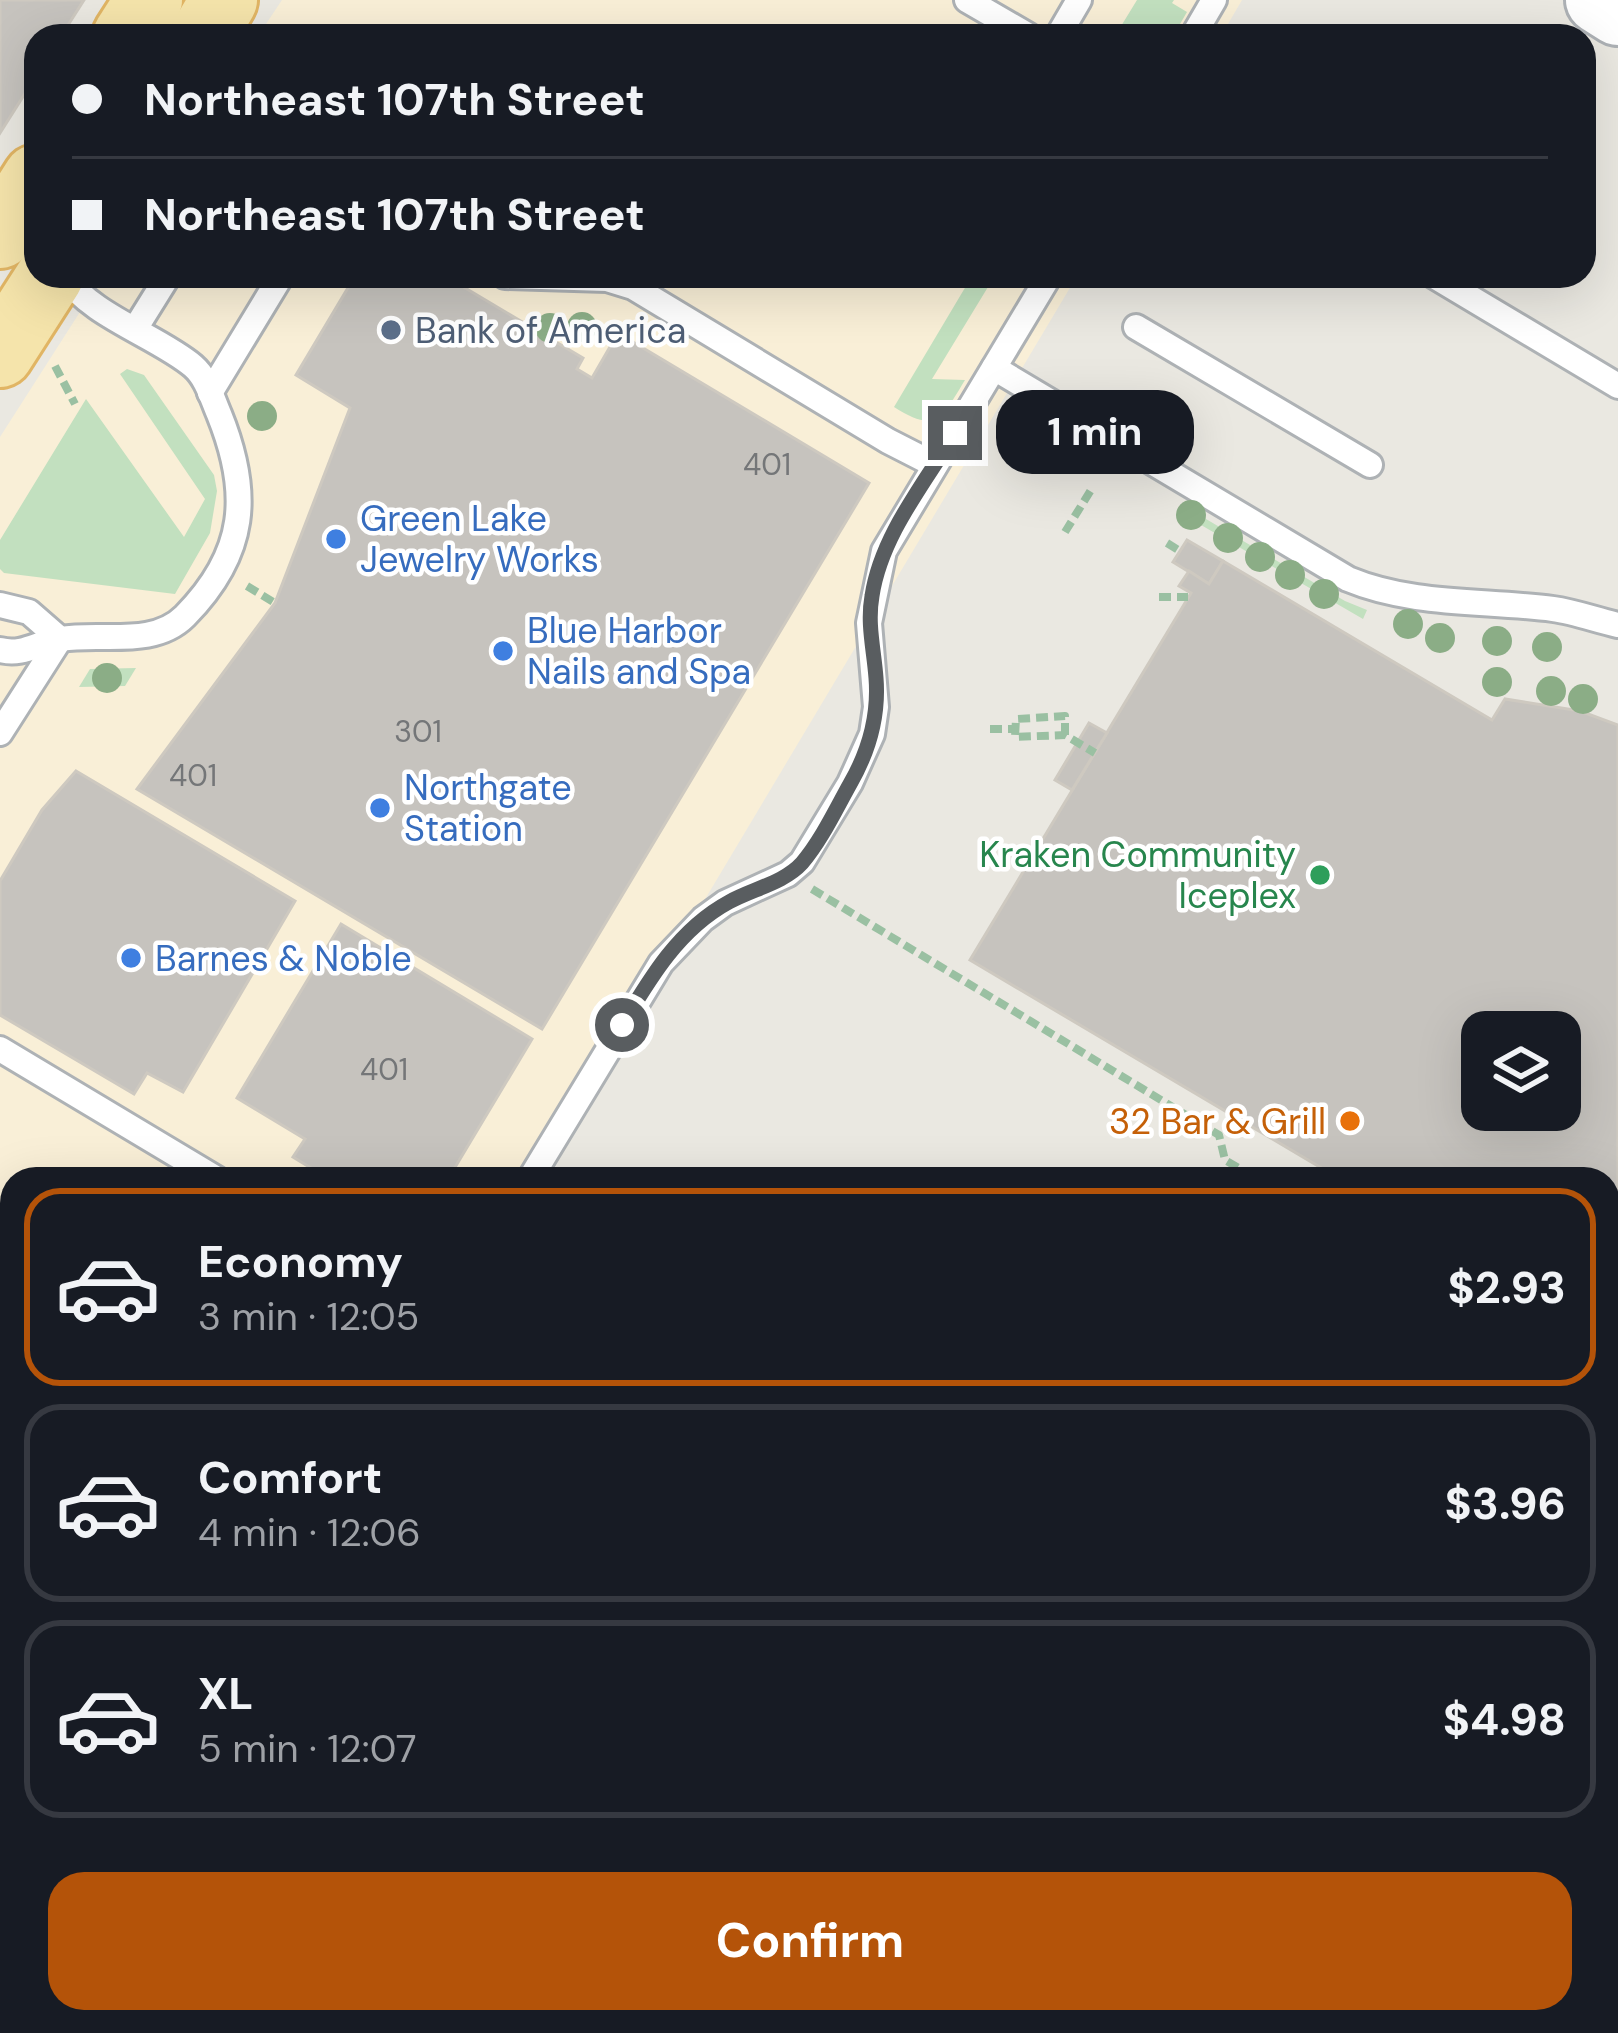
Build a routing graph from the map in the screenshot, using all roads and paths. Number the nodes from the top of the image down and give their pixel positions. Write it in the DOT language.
graph roads {
  1 [pos="967,0"];
  2 [pos="1599,0"];
  3 [pos="1618,11"];
  4 [pos="1008,24"];
  5 [pos="24,197"];
  6 [pos="0,235"];
  7 [pos="46,288"];
  8 [pos="77,288"];
  9 [pos="160,288"];
  10 [pos="274,288"];
  11 [pos="635,288"];
  12 [pos="1042,288"];
  13 [pos="1454,288"];
  14 [pos="1136,327"];
  15 [pos="135,328"];
  16 [pos="26,357"];
  17 [pos="994,368"];
  18 [pos="1618,386"];
  19 [pos="210,393"];
  20 [pos="75,404"];
  21 [pos="935,465"];
  22 [pos="1370,465"];
  23 [pos="1091,490"];
  24 [pos="1065,532"];
  25 [pos="1167,543"];
  26 [pos="1180,551"];
  27 [pos="247,586"];
  28 [pos="1159,597"];
  29 [pos="1189,597"];
  30 [pos="275,603"];
  31 [pos="0,605"];
  32 [pos="1618,625"];
  33 [pos="60,638"];
  34 [pos="0,650"];
  35 [pos="1016,728"];
  36 [pos="990,729"];
  37 [pos="0,733"];
  38 [pos="1065,735"];
  39 [pos="1095,753"];
  40 [pos="824,896"];
  41 [pos="0,1049"];
  42 [pos="197,1167"];
  43 [pos="537,1167"];
  44 [pos="1237,1167"];
  1 -- 4 [label="lane"];
  2 -- 3 [label="main road"];
  5 -- 6 [label="main road"];
  7 -- 16 [label="main road"];
  8 -- 15 [label="lane"];
  9 -- 15 [label="lane"];
  10 -- 19 [label="lane"];
  11 -- 21 [label="lane"];
  12 -- 17 [label="lane"];
  13 -- 18 [label="lane"];
  14 -- 22 [label="lane"];
  15 -- 19 [label="lane"];
  16 -- 20 [label="path"];
  17 -- 21 [label="lane"];
  17 -- 32 [label="lane"];
  19 -- 33 [label="lane"];
  21 -- 43 [label="lane"];
  23 -- 24 [label="path"];
  25 -- 26 [label="path"];
  27 -- 30 [label="path"];
  28 -- 29 [label="path"];
  31 -- 33 [label="lane"];
  33 -- 34 [label="lane"];
  33 -- 37 [label="lane"];
  35 -- 36 [label="path"];
  35 -- 38 [label="path"];
  35 -- 38 [label="path"];
  38 -- 39 [label="path"];
  40 -- 44 [label="path"];
  41 -- 42 [label="lane"];
}
